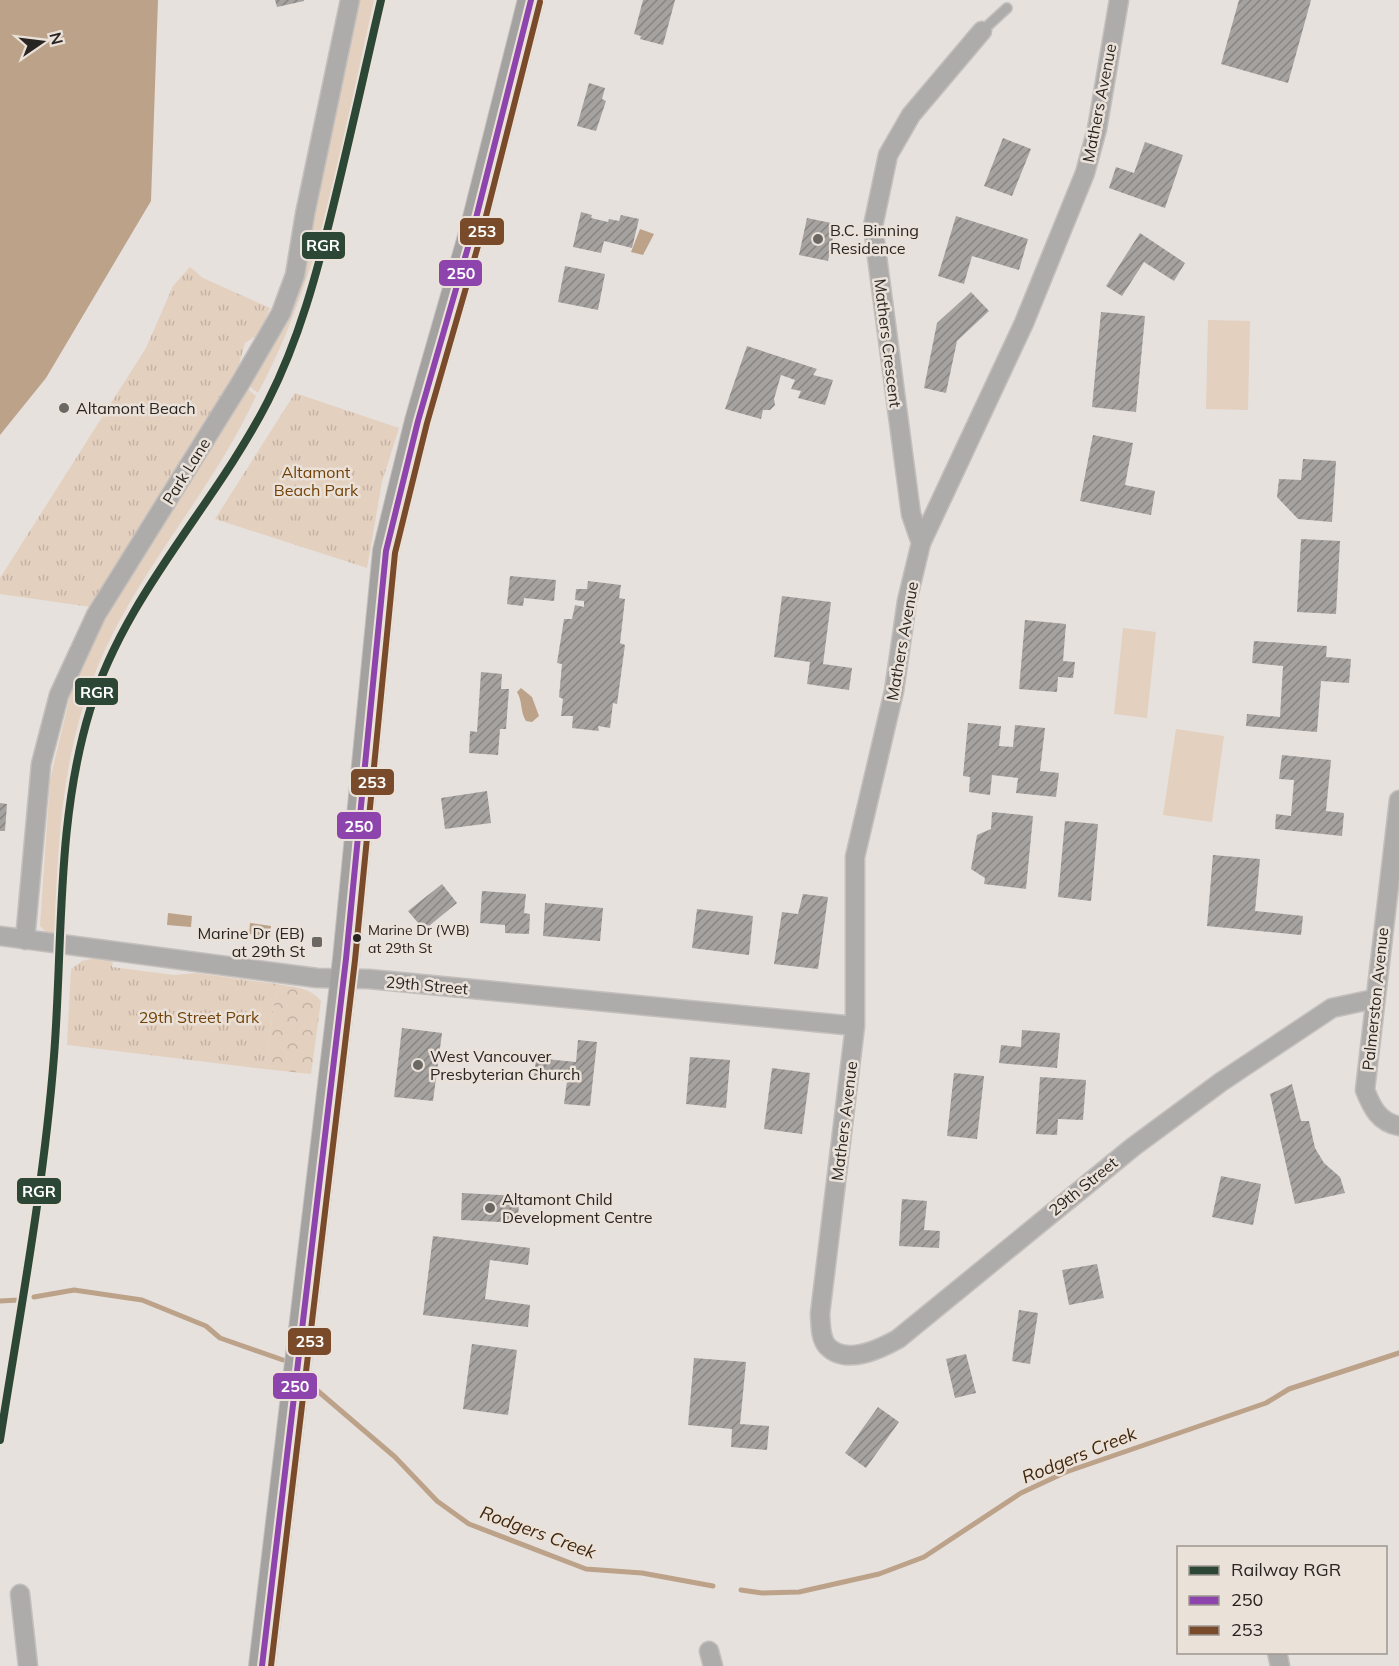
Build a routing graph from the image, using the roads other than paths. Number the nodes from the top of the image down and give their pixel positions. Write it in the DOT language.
graph roads {
  1 [pos="350,0"];
  2 [pos="531,0"];
  3 [pos="1119,0"];
  4 [pos="1007,8"];
  5 [pos="982,31"];
  6 [pos="921,543"];
  7 [pos="1399,800"];
  8 [pos="0,936"];
  9 [pos="25,939"];
  10 [pos="343,980"];
  11 [pos="1374,999"];
  12 [pos="855,1026"];
  13 [pos="1391,1123"];
  14 [pos="820,1314"];
  15 [pos="20,1594"];
  16 [pos="28,1666"];
  17 [pos="262,1666"];
  1 -- 9 [label="street, Park Lane"];
  2 -- 10 [label="main road"];
  3 -- 6 [label="street, Mathers Avenue"];
  4 -- 5 [label="lane"];
  5 -- 6 [label="street, Mathers Crescent"];
  6 -- 12 [label="street, Mathers Avenue"];
  7 -- 11 [label="street, Palmerston Avenue"];
  8 -- 9 [label="street, 29th Street"];
  9 -- 10 [label="street, 29th Street"];
  10 -- 12 [label="street, 29th Street"];
  10 -- 17 [label="main road"];
  11 -- 13 [label="street, Palmerston Avenue"];
  11 -- 14 [label="street, 29th Street"];
  12 -- 14 [label="street, Mathers Avenue"];
  15 -- 16 [label="street"];
}
